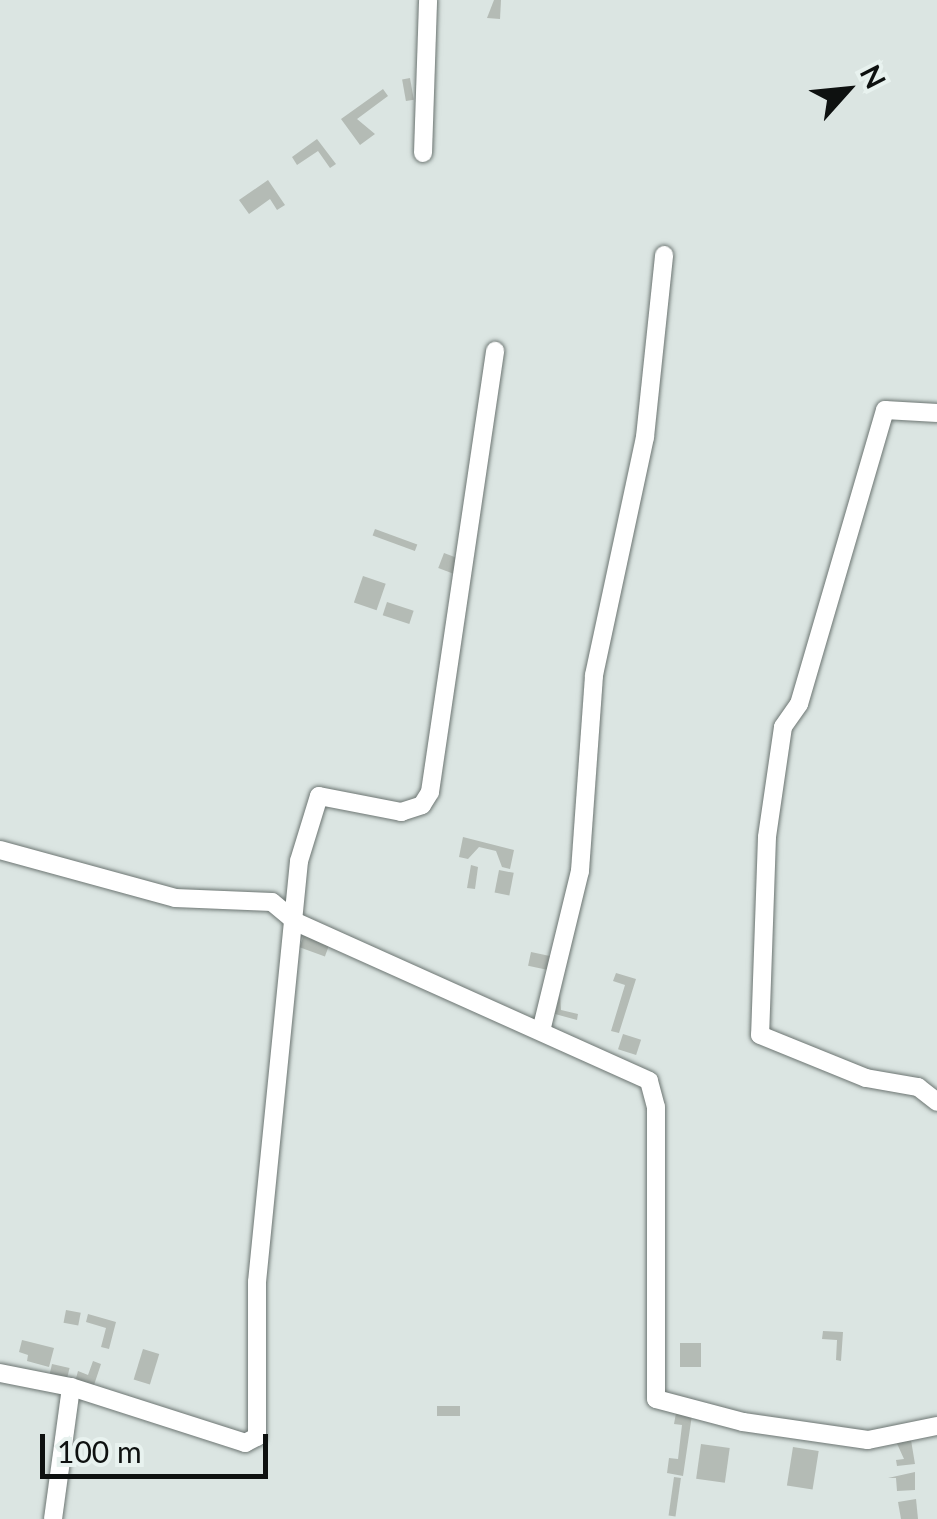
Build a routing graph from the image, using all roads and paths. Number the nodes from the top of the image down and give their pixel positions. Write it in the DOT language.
graph roads {
  1 [pos="428,0"];
  2 [pos="422,153"];
  3 [pos="664,255"];
  4 [pos="495,351"];
  5 [pos="937,413"];
  6 [pos="0,850"];
  7 [pos="296,922"];
  8 [pos="541,1031"];
  9 [pos="937,1102"];
  10 [pos="0,1373"];
  11 [pos="71,1387"];
  12 [pos="937,1426"];
  13 [pos="52,1519"];
  1 -- 2 [label="street"];
  3 -- 8 [label="street"];
  4 -- 7 [label="street"];
  5 -- 9 [label="street"];
  6 -- 7 [label="street"];
  7 -- 8 [label="street"];
  7 -- 11 [label="street"];
  8 -- 12 [label="street"];
  10 -- 11 [label="street"];
  11 -- 13 [label="street"];
}
